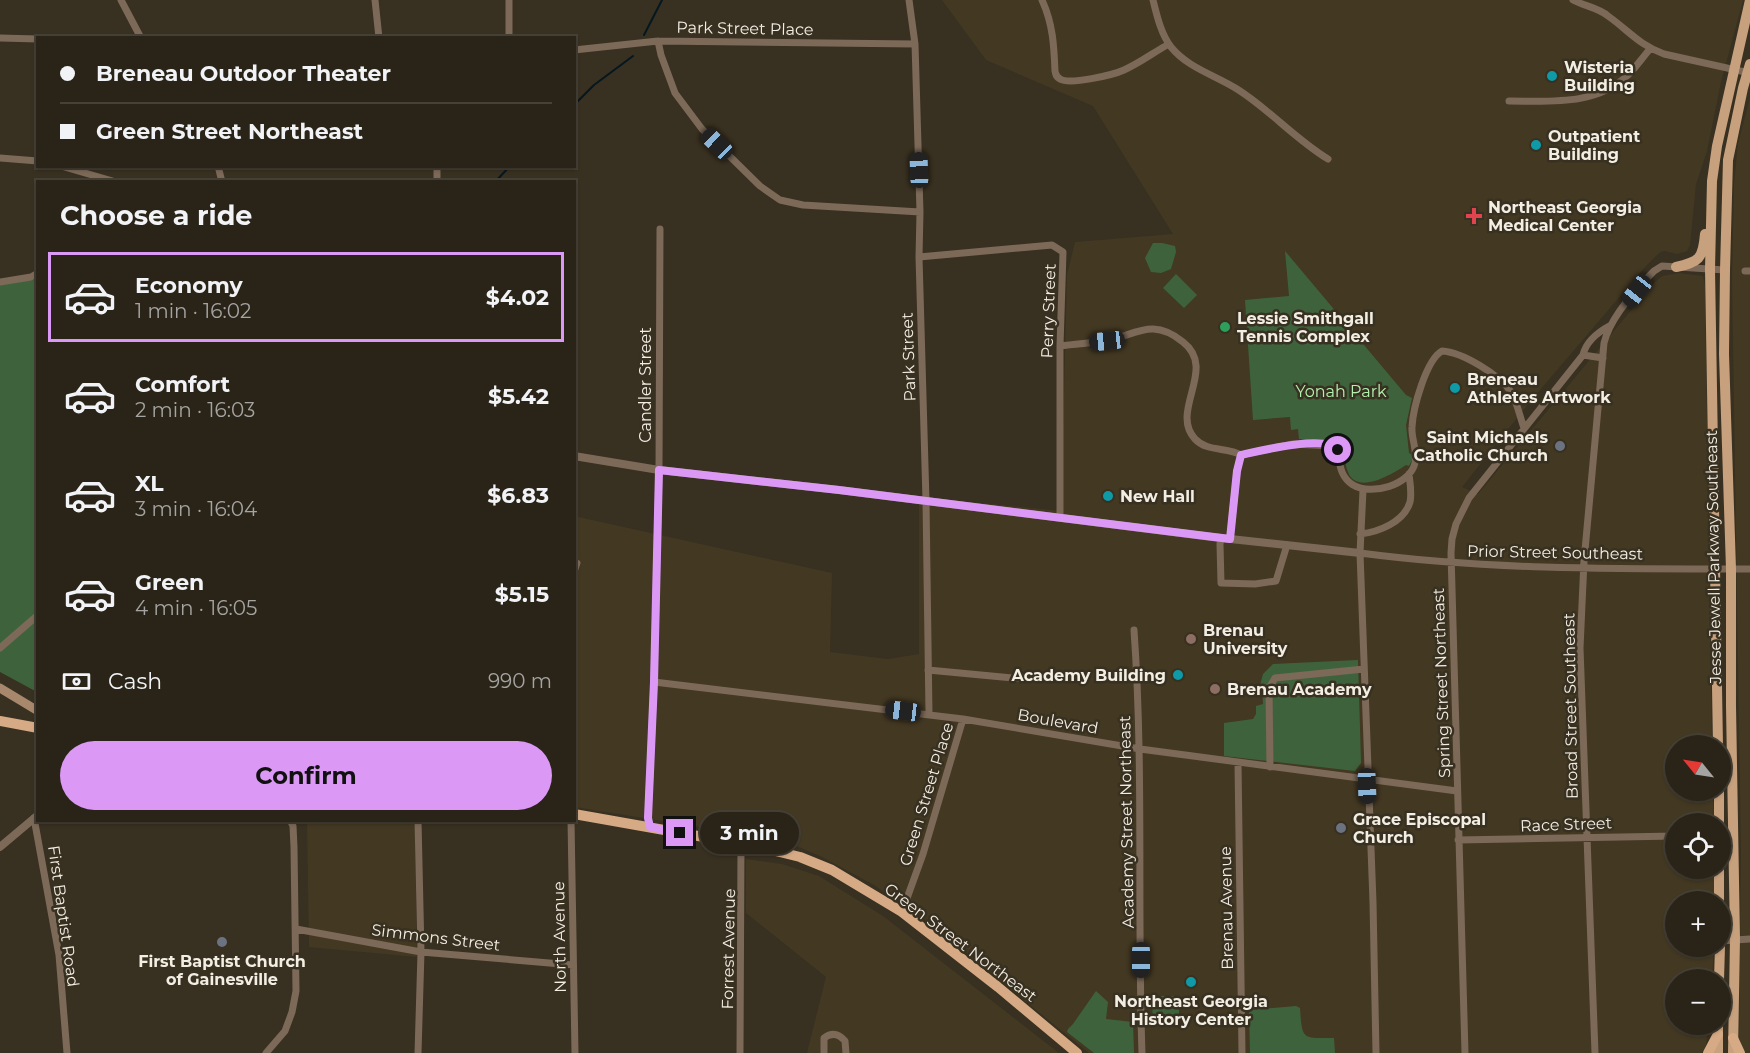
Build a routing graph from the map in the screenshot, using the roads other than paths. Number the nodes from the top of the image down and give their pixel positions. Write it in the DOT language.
graph roads {
  1 [pos="121,0"];
  2 [pos="375,0"];
  3 [pos="509,0"];
  4 [pos="909,0"];
  5 [pos="1042,0"];
  6 [pos="1154,0"];
  7 [pos="1573,0"];
  8 [pos="1750,0"];
  9 [pos="140,36"];
  10 [pos="379,36"];
  11 [pos="508,36"];
  12 [pos="0,38"];
  13 [pos="36,39"];
  14 [pos="658,41"];
  15 [pos="915,44"];
  16 [pos="1169,44"];
  17 [pos="1650,49"];
  18 [pos="576,50"];
  19 [pos="1734,70"];
  20 [pos="1749,70"];
  21 [pos="1509,101"];
  22 [pos="0,158"];
  23 [pos="1328,159"];
  24 [pos="36,161"];
  25 [pos="68,168"];
  26 [pos="109,180"];
  27 [pos="1712,181"];
  28 [pos="920,212"];
  29 [pos="660,229"];
  30 [pos="919,257"];
  31 [pos="1676,267"];
  32 [pos="1710,269"];
  33 [pos="1725,270"];
  34 [pos="36,274"];
  35 [pos="0,282"];
  36 [pos="1611,325"];
  37 [pos="1060,346"];
  38 [pos="1583,355"];
  39 [pos="1603,358"];
  40 [pos="1524,428"];
  41 [pos="1241,455"];
  42 [pos="576,456"];
  43 [pos="659,470"];
  44 [pos="1409,474"];
  45 [pos="1363,490"];
  46 [pos="926,501"];
  47 [pos="1060,517"];
  48 [pos="1360,534"];
  49 [pos="1226,538"];
  50 [pos="1287,545"];
  51 [pos="1360,553"];
  52 [pos="577,562"];
  53 [pos="1451,563"];
  54 [pos="576,565"];
  55 [pos="1584,567"];
  56 [pos="1716,569"];
  57 [pos="1731,569"];
  58 [pos="1750,569"];
  59 [pos="36,617"];
  60 [pos="1134,630"];
  61 [pos="0,648"];
  62 [pos="1364,669"];
  63 [pos="928,670"];
  64 [pos="1023,679"];
  65 [pos="654,682"];
  66 [pos="0,688"];
  67 [pos="36,710"];
  68 [pos="929,714"];
  69 [pos="963,719"];
  70 [pos="0,721"];
  71 [pos="36,728"];
  72 [pos="1718,735"];
  73 [pos="1140,749"];
  74 [pos="1238,763"];
  75 [pos="1270,767"];
  76 [pos="1367,780"];
  77 [pos="1457,790"];
  78 [pos="576,814"];
  79 [pos="36,817"];
  80 [pos="37,822"];
  81 [pos="291,822"];
  82 [pos="418,822"];
  83 [pos="571,822"];
  84 [pos="650,827"];
  85 [pos="1732,834"];
  86 [pos="1665,836"];
  87 [pos="1586,837"];
  88 [pos="1458,840"];
  89 [pos="741,844"];
  90 [pos="0,848"];
  91 [pos="902,912"];
  92 [pos="296,929"];
  93 [pos="1735,939"];
  94 [pos="1750,939"];
  95 [pos="1731,940"];
  96 [pos="421,951"];
  97 [pos="573,965"];
  98 [pos="1716,1035"];
  99 [pos="1718,1035"];
  100 [pos="1733,1038"];
  101 [pos="1142,1052"];
  102 [pos="67,1053"];
  103 [pos="266,1053"];
  104 [pos="418,1053"];
  105 [pos="575,1053"];
  106 [pos="740,1053"];
  107 [pos="824,1053"];
  108 [pos="846,1053"];
  109 [pos="1077,1053"];
  110 [pos="1242,1053"];
  111 [pos="1376,1053"];
  112 [pos="1465,1053"];
  113 [pos="1595,1053"];
  114 [pos="1708,1053"];
  115 [pos="1718,1053"];
  116 [pos="1733,1053"];
  117 [pos="1740,1053"];
  1 -- 9 [label="street"];
  2 -- 10 [label="street"];
  3 -- 11 [label="street"];
  4 -- 15 [label="street, Park Street"];
  5 -- 16 [label="street"];
  6 -- 16 [label="street"];
  7 -- 17 [label="street"];
  8 -- 19 [label="main road, Jesse Jewell Parkway Southeast"];
  12 -- 13 [label="street"];
  14 -- 15 [label="street, Park Street Place"];
  14 -- 18 [label="street, Park Street Place"];
  14 -- 28 [label="street"];
  15 -- 28 [label="street, Park Street"];
  16 -- 23 [label="street"];
  17 -- 19 [label="street"];
  17 -- 21 [label="street"];
  19 -- 20 [label="street"];
  19 -- 27 [label="main road, Jesse Jewell Parkway Southeast"];
  20 -- 33 [label="main road, Jesse Jewell Parkway Southeast"];
  22 -- 24 [label="street"];
  25 -- 26 [label="street"];
  27 -- 31 [label="main road"];
  27 -- 32 [label="main road, Jesse Jewell Parkway Southeast"];
  28 -- 30 [label="street, Park Street"];
  29 -- 43 [label="street, Candler Street"];
  30 -- 37 [label="street, Perry Street"];
  30 -- 46 [label="street, Park Street"];
  31 -- 32 [label="street, Spring Street Northeast"];
  31 -- 36 [label="street, Spring Street Northeast"];
  32 -- 33 [label="street, Spring Street Northeast"];
  32 -- 56 [label="main road, Jesse Jewell Parkway Southeast"];
  33 -- 57 [label="main road, Jesse Jewell Parkway Southeast"];
  34 -- 35 [label="street"];
  36 -- 38 [label="street, Spring Street Northeast"];
  36 -- 39 [label="street, Broad Street Southeast"];
  37 -- 41 [label="street"];
  37 -- 47 [label="street, Perry Street"];
  38 -- 39 [label="street"];
  38 -- 40 [label="street, Spring Street Northeast"];
  39 -- 55 [label="street, Broad Street Southeast"];
  40 -- 44 [label="street"];
  40 -- 53 [label="street, Spring Street Northeast"];
  41 -- 45 [label="street"];
  41 -- 49 [label="street"];
  42 -- 43 [label="street"];
  43 -- 46 [label="street"];
  43 -- 65 [label="street, Candler Street"];
  44 -- 45 [label="street"];
  44 -- 48 [label="street"];
  45 -- 48 [label="street"];
  46 -- 47 [label="street"];
  46 -- 63 [label="street, Park Street"];
  47 -- 49 [label="street"];
  48 -- 51 [label="street"];
  49 -- 50 [label="street"];
  49 -- 50 [label="street"];
  50 -- 51 [label="street"];
  51 -- 53 [label="street, Prior Street Southeast"];
  51 -- 62 [label="street"];
  52 -- 54 [label="street"];
  53 -- 55 [label="street, Prior Street Southeast"];
  53 -- 77 [label="street, Spring Street Northeast"];
  55 -- 56 [label="street, Prior Street Southeast"];
  55 -- 87 [label="street, Broad Street Southeast"];
  56 -- 57 [label="street, Prior Street Southeast"];
  56 -- 72 [label="main road, Jesse Jewell Parkway Southeast"];
  57 -- 58 [label="street, Prior Street Southeast"];
  57 -- 85 [label="main road, Jesse Jewell Parkway Southeast"];
  59 -- 61 [label="street"];
  60 -- 73 [label="street, Academy Street Northeast"];
  62 -- 75 [label="street"];
  62 -- 76 [label="street"];
  63 -- 64 [label="street"];
  63 -- 68 [label="street, Park Street"];
  65 -- 68 [label="street, Boulevard"];
  65 -- 84 [label="street, Candler Street"];
  66 -- 67 [label="main road"];
  68 -- 69 [label="street, Boulevard"];
  69 -- 73 [label="street, Boulevard"];
  69 -- 91 [label="street, Green Street Place"];
  70 -- 71 [label="highway"];
  73 -- 74 [label="street, Boulevard"];
  73 -- 101 [label="street, Academy Street Northeast"];
  74 -- 75 [label="street, Boulevard"];
  74 -- 110 [label="street, Brenau Avenue"];
  75 -- 76 [label="street, Boulevard"];
  76 -- 77 [label="street, Boulevard"];
  76 -- 111 [label="street"];
  77 -- 88 [label="street, Spring Street Northeast"];
  78 -- 84 [label="highway, Green Street Northeast"];
  79 -- 90 [label="street"];
  80 -- 102 [label="street, First Baptist Road"];
  81 -- 92 [label="street"];
  82 -- 96 [label="street"];
  83 -- 97 [label="street, North Avenue"];
  84 -- 89 [label="highway, Green Street Northeast"];
  85 -- 93 [label="main road, Jesse Jewell Parkway Southeast"];
  86 -- 87 [label="street, Race Street"];
  87 -- 88 [label="street, Race Street"];
  87 -- 113 [label="street, Broad Street Southeast"];
  88 -- 112 [label="street, Spring Street Northeast"];
  89 -- 91 [label="highway, Green Street Northeast"];
  89 -- 106 [label="street, Forrest Avenue"];
  91 -- 109 [label="highway, Green Street Northeast"];
  92 -- 96 [label="street, Simmons Street"];
  92 -- 103 [label="street"];
  93 -- 94 [label="street"];
  93 -- 95 [label="street"];
  93 -- 100 [label="main road, Jesse Jewell Parkway Southeast"];
  96 -- 97 [label="street, Simmons Street"];
  96 -- 104 [label="street"];
  97 -- 105 [label="street, North Avenue"];
  98 -- 114 [label="highway"];
  99 -- 115 [label="main road"];
  100 -- 116 [label="main road, Jesse Jewell Parkway Southeast"];
  100 -- 117 [label="highway"];
  107 -- 108 [label="street"];
}
